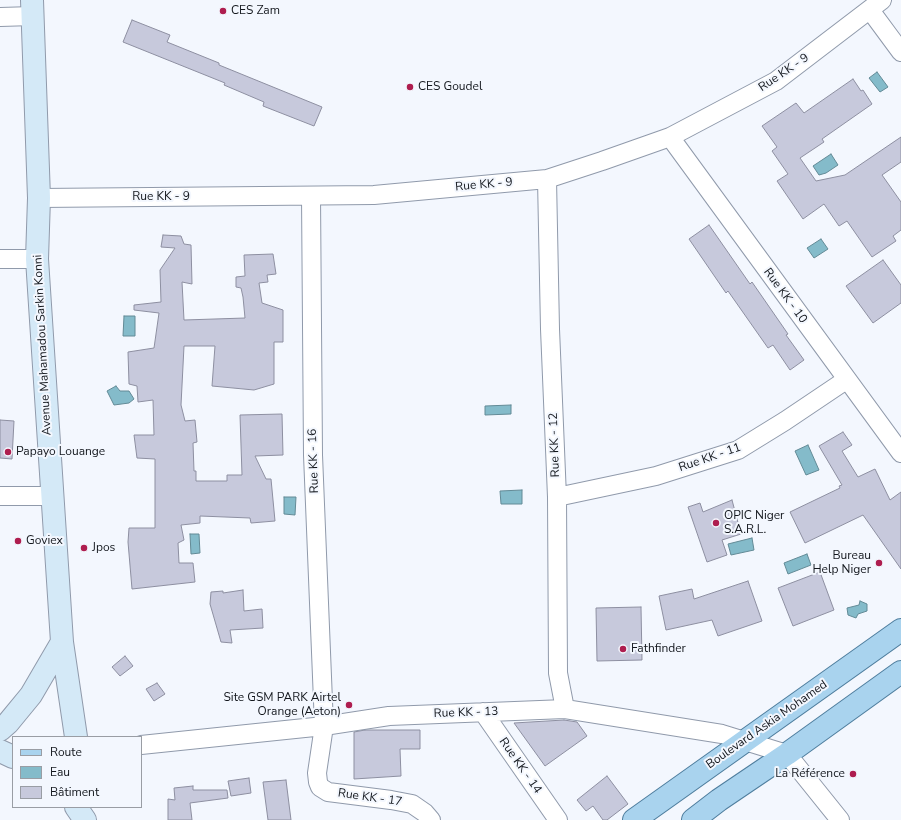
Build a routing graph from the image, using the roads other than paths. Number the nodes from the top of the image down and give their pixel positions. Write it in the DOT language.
graph roads {
  1 [pos="876,5"];
  2 [pos="32,8"];
  3 [pos="0,17"];
  4 [pos="901,52"];
  5 [pos="670,137"];
  6 [pos="547,179"];
  7 [pos="310,196"];
  8 [pos="39,198"];
  9 [pos="0,259"];
  10 [pos="37,259"];
  11 [pos="846,380"];
  12 [pos="901,453"];
  13 [pos="0,496"];
  14 [pos="53,496"];
  15 [pos="557,496"];
  16 [pos="901,630"];
  17 [pos="62,642"];
  18 [pos="901,672"];
  19 [pos="565,709"];
  20 [pos="482,712"];
  21 [pos="324,726"];
  22 [pos="0,730"];
  23 [pos="76,736"];
  24 [pos="747,740"];
  25 [pos="0,745"];
  26 [pos="12,745"];
  27 [pos="142,745"];
  28 [pos="0,751"];
  29 [pos="787,754"];
  30 [pos="12,757"];
  31 [pos="317,773"];
  32 [pos="77,808"];
  33 [pos="89,808"];
  34 [pos="85,820"];
  35 [pos="91,820"];
  36 [pos="431,820"];
  37 [pos="558,820"];
  38 [pos="634,820"];
  39 [pos="693,820"];
  40 [pos="840,820"];
  1 -- 4 [label="street"];
  1 -- 5 [label="street, Rue KK - 9"];
  2 -- 3 [label="street"];
  2 -- 8 [label="street, Avenue Mahamadou Sarkin Konni"];
  5 -- 6 [label="street, Rue KK - 9"];
  5 -- 11 [label="street, Rue KK - 10"];
  6 -- 7 [label="street, Rue KK - 9"];
  6 -- 15 [label="street, Rue KK - 12"];
  7 -- 8 [label="street, Rue KK - 9"];
  7 -- 21 [label="street, Rue KK - 16"];
  8 -- 10 [label="street, Avenue Mahamadou Sarkin Konni"];
  9 -- 10 [label="street"];
  10 -- 14 [label="street, Avenue Mahamadou Sarkin Konni"];
  11 -- 12 [label="street, Rue KK - 10"];
  11 -- 15 [label="street, Rue KK - 11"];
  13 -- 14 [label="street"];
  14 -- 17 [label="street, Avenue Mahamadou Sarkin Konni"];
  15 -- 19 [label="street, Rue KK - 12"];
  16 -- 24 [label="main road, Boulevard Askia Mohamed"];
  17 -- 22 [label="street"];
  17 -- 23 [label="street, Avenue Mahamadou Sarkin Konni"];
  18 -- 29 [label="main road"];
  19 -- 20 [label="street, Rue KK - 13"];
  19 -- 24 [label="street, Rue KK - 13"];
  20 -- 21 [label="street, Rue KK - 13"];
  20 -- 37 [label="street, Rue KK - 14"];
  21 -- 27 [label="street, Rue KK - 13"];
  21 -- 31 [label="street, Rue KK - 16"];
  24 -- 29 [label="street, Rue KK - 13"];
  24 -- 38 [label="main road, Boulevard Askia Mohamed"];
  25 -- 26 [label="street"];
  28 -- 30 [label="street"];
  29 -- 39 [label="main road"];
  29 -- 40 [label="street"];
  31 -- 36 [label="street, Rue KK - 17"];
  32 -- 34 [label="street"];
  33 -- 35 [label="street"];
}
